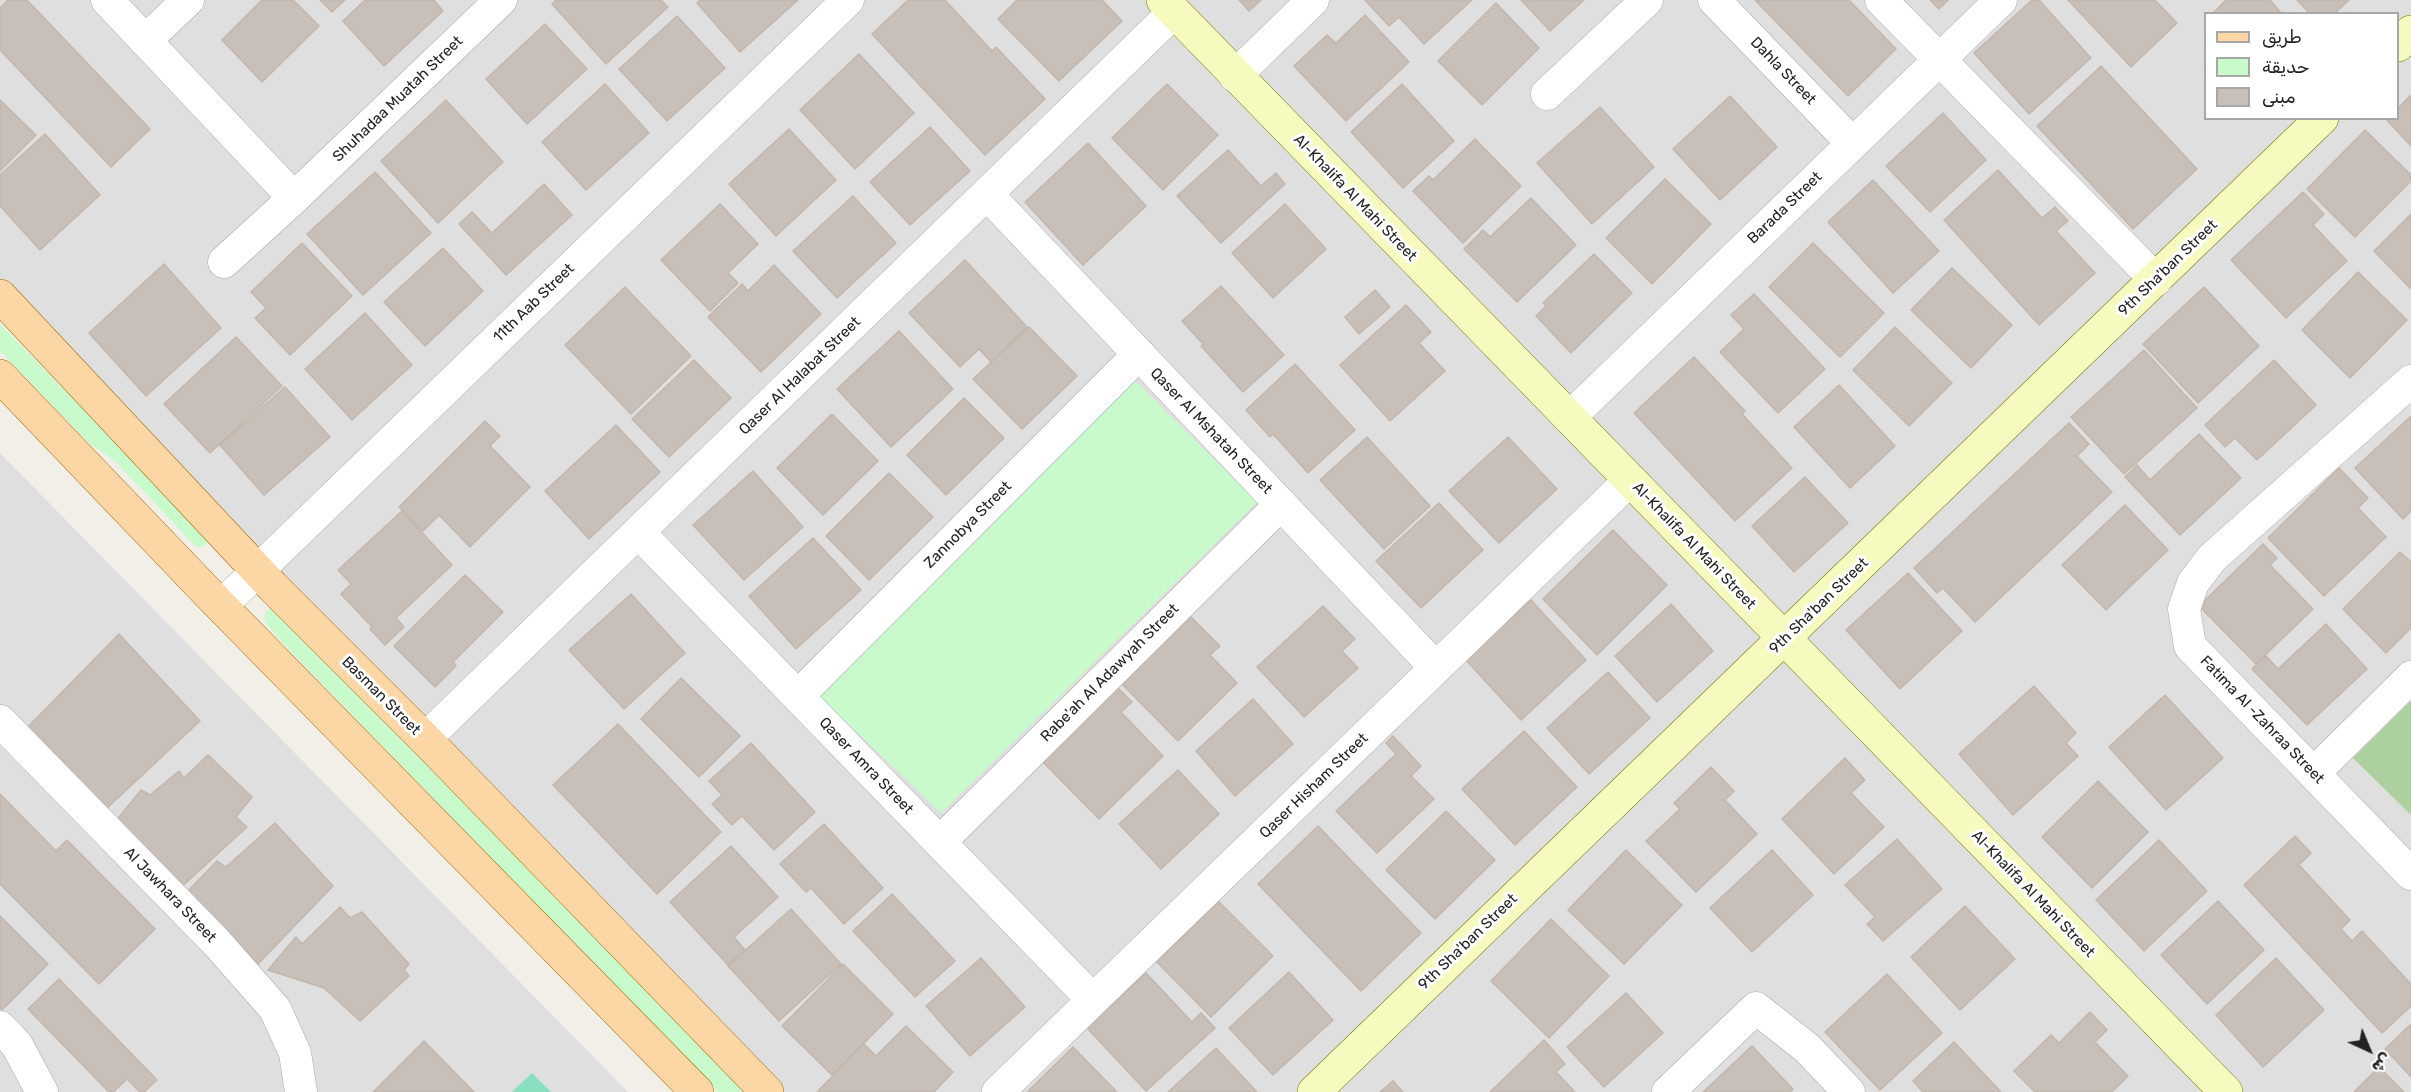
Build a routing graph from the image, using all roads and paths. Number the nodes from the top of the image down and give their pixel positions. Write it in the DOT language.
graph roads {
  1 [pos="107,0"];
  2 [pos="188,0"];
  3 [pos="501,0"];
  4 [pos="848,0"];
  5 [pos="1313,0"];
  6 [pos="1647,0"];
  7 [pos="1714,0"];
  8 [pos="1881,0"];
  9 [pos="2001,0"];
  10 [pos="1169,6"];
  11 [pos="2411,32"];
  12 [pos="146,41"];
  13 [pos="2399,43"];
  14 [pos="1939,59"];
  15 [pos="1235,76"];
  16 [pos="1548,94"];
  17 [pos="2320,120"];
  18 [pos="1852,143"];
  19 [pos="987,194"];
  20 [pos="294,198"];
  21 [pos="224,262"];
  22 [pos="2156,280"];
  23 [pos="0,296"];
  24 [pos="1139,354"];
  25 [pos="0,376"];
  26 [pos="2411,381"];
  27 [pos="1569,418"];
  28 [pos="1629,480"];
  29 [pos="1281,504"];
  30 [pos="639,532"];
  31 [pos="258,570"];
  32 [pos="221,606"];
  33 [pos="1784,639"];
  34 [pos="1436,668"];
  35 [pos="2411,677"];
  36 [pos="798,696"];
  37 [pos="0,721"];
  38 [pos="425,740"];
  39 [pos="2314,773"];
  40 [pos="940,842"];
  41 [pos="2411,874"];
  42 [pos="1093,1000"];
  43 [pos="0,1027"];
  44 [pos="42,1092"];
  45 [pos="301,1092"];
  46 [pos="697,1092"];
  47 [pos="766,1092"];
  48 [pos="998,1092"];
  49 [pos="1314,1092"];
  50 [pos="1668,1092"];
  51 [pos="1849,1092"];
  52 [pos="2226,1092"];
  1 -- 12 [label="street"];
  2 -- 12 [label="street"];
  3 -- 20 [label="street, Shuhadaa Muatah Street"];
  4 -- 31 [label="street, 11th Aab Street"];
  5 -- 15 [label="street"];
  6 -- 16 [label="street"];
  7 -- 18 [label="street, Dahla Street"];
  8 -- 14 [label="street"];
  9 -- 14 [label="street, Barada Street"];
  10 -- 15 [label="street, Al-Khalifa Al Mahi Street"];
  10 -- 19 [label="street, Qaser Al Halabat Street"];
  11 -- 13 [label="street"];
  12 -- 20 [label="street"];
  14 -- 18 [label="street, Barada Street"];
  14 -- 22 [label="street"];
  15 -- 27 [label="street, Al-Khalifa Al Mahi Street"];
  17 -- 22 [label="street, 9th Sha'ban Street"];
  18 -- 27 [label="street, Barada Street"];
  19 -- 24 [label="street, Qaser Al Mshatah Street"];
  19 -- 30 [label="street, Qaser Al Halabat Street"];
  20 -- 21 [label="street, Shuhadaa Muatah Street"];
  22 -- 33 [label="street, 9th Sha'ban Street"];
  23 -- 31 [label="main road, Basman Street"];
  24 -- 29 [label="street, Qaser Al Mshatah Street"];
  24 -- 36 [label="street, Zannobya Street"];
  25 -- 32 [label="main road"];
  26 -- 39 [label="street, Fatima Al -Zahraa Street"];
  27 -- 28 [label="street, Al-Khalifa Al Mahi Street"];
  28 -- 33 [label="street, Al-Khalifa Al Mahi Street"];
  28 -- 34 [label="street, Qaser Hisham Street"];
  29 -- 34 [label="street, Qaser Al Mshatah Street"];
  29 -- 40 [label="street, Rabe'ah Al Adawyah Street"];
  30 -- 36 [label="street, Qaser Amra Street"];
  30 -- 38 [label="street, Qaser Al Halabat Street"];
  31 -- 32 [label="street, 11th Aab Street"];
  31 -- 38 [label="main road, Basman Street"];
  32 -- 46 [label="main road"];
  33 -- 49 [label="street, 9th Sha'ban Street"];
  33 -- 52 [label="street, Al-Khalifa Al Mahi Street"];
  34 -- 42 [label="street, Qaser Hisham Street"];
  35 -- 39 [label="street"];
  36 -- 40 [label="street, Qaser Amra Street"];
  37 -- 45 [label="street, Al Jawhara Street"];
  38 -- 47 [label="main road, Basman Street"];
  39 -- 41 [label="street, Fatima Al -Zahraa Street"];
  40 -- 42 [label="street, Qaser Amra Street"];
  42 -- 48 [label="street, Qaser Hisham Street"];
  43 -- 44 [label="street"];
  50 -- 51 [label="street"];
}
